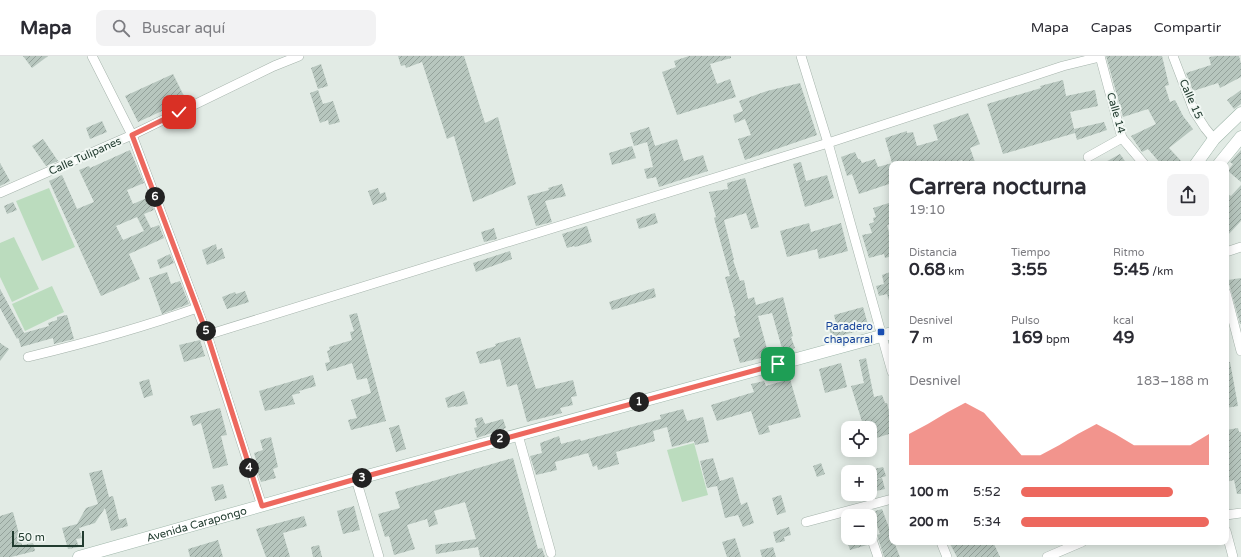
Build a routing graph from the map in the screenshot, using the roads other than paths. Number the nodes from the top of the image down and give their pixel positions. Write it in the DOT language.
graph roads {
  1 [pos="92,56"];
  2 [pos="299,56"];
  3 [pos="802,56"];
  4 [pos="1100,56"];
  5 [pos="1173,56"];
  6 [pos="1241,113"];
  7 [pos="132,135"];
  8 [pos="1122,138"];
  9 [pos="1241,138"];
  10 [pos="1214,139"];
  11 [pos="828,143"];
  12 [pos="1088,158"];
  13 [pos="1141,161"];
  14 [pos="1198,161"];
  15 [pos="1222,161"];
  16 [pos="0,193"];
  17 [pos="1241,247"];
  18 [pos="1229,251"];
  19 [pos="1229,305"];
  20 [pos="197,308"];
  21 [pos="207,334"];
  22 [pos="887,334"];
  23 [pos="889,349"];
  24 [pos="1241,351"];
  25 [pos="28,357"];
  26 [pos="518,435"];
  27 [pos="356,479"];
  28 [pos="889,500"];
  29 [pos="262,506"];
  30 [pos="869,509"];
  31 [pos="1241,512"];
  32 [pos="1229,514"];
  33 [pos="841,516"];
  34 [pos="806,522"];
  35 [pos="1229,542"];
  36 [pos="874,545"];
  37 [pos="942,545"];
  38 [pos="1075,545"];
  39 [pos="551,553"];
  40 [pos="79,557"];
  41 [pos="379,557"];
  42 [pos="878,557"];
  43 [pos="947,557"];
  44 [pos="1048,557"];
  45 [pos="1233,557"];
  1 -- 7 [label="street"];
  2 -- 7 [label="street, Calle Tulipanes"];
  3 -- 11 [label="street"];
  4 -- 8 [label="street, Calle 14"];
  4 -- 11 [label="street"];
  5 -- 10 [label="street, Calle 15"];
  6 -- 10 [label="street"];
  7 -- 16 [label="street, Calle Tulipanes"];
  7 -- 20 [label="street"];
  8 -- 12 [label="street"];
  8 -- 13 [label="street, Calle 14"];
  9 -- 15 [label="street"];
  10 -- 14 [label="street"];
  11 -- 21 [label="street"];
  11 -- 22 [label="street"];
  17 -- 18 [label="street"];
  19 -- 24 [label="street"];
  20 -- 21 [label="street"];
  20 -- 25 [label="street"];
  21 -- 29 [label="street"];
  22 -- 23 [label="street"];
  22 -- 26 [label="street, Avenida Carapongo"];
  26 -- 27 [label="street, Avenida Carapongo"];
  26 -- 39 [label="street"];
  27 -- 29 [label="street, Avenida Carapongo"];
  27 -- 41 [label="street"];
  28 -- 30 [label="street"];
  29 -- 40 [label="street, Avenida Carapongo"];
  31 -- 32 [label="street"];
  33 -- 34 [label="street"];
  35 -- 45 [label="street"];
  36 -- 42 [label="street"];
  37 -- 43 [label="street"];
  38 -- 44 [label="street"];
}
